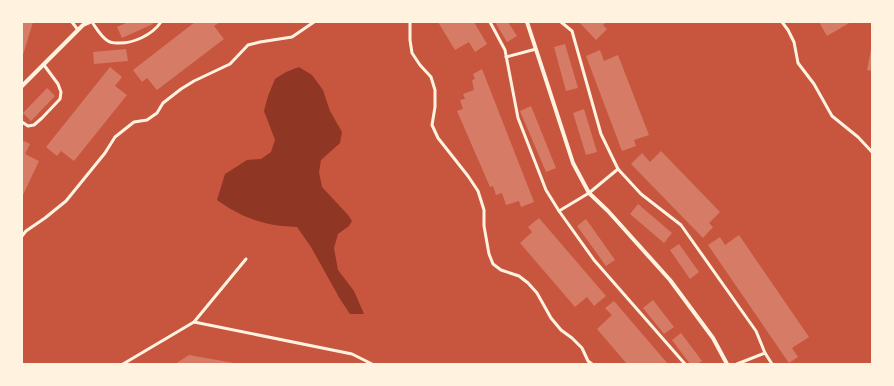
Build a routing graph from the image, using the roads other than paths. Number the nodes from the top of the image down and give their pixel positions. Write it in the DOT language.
graph roads {
  1 [pos="72,22"];
  2 [pos="91,22"];
  3 [pos="161,22"];
  4 [pos="314,22"];
  5 [pos="410,22"];
  6 [pos="490,22"];
  7 [pos="527,22"];
  8 [pos="561,22"];
  9 [pos="782,22"];
  10 [pos="78,30"];
  11 [pos="536,49"];
  12 [pos="506,57"];
  13 [pos="44,65"];
  14 [pos="22,79"];
  15 [pos="26,82"];
  16 [pos="22,86"];
  17 [pos="22,122"];
  18 [pos="872,152"];
  19 [pos="618,169"];
  20 [pos="589,193"];
  21 [pos="559,211"];
  22 [pos="22,236"];
  23 [pos="246,259"];
  24 [pos="194,322"];
  25 [pos="765,353"];
  26 [pos="123,364"];
  27 [pos="372,364"];
  28 [pos="592,364"];
  29 [pos="685,364"];
  30 [pos="728,364"];
  31 [pos="737,364"];
  32 [pos="772,364"];
  1 -- 10 [label="lane"];
  2 -- 3 [label="lane"];
  2 -- 10 [label="street"];
  4 -- 22 [label="lane"];
  5 -- 28 [label="lane"];
  6 -- 12 [label="lane"];
  7 -- 11 [label="street"];
  8 -- 19 [label="lane"];
  9 -- 18 [label="lane"];
  10 -- 13 [label="street"];
  11 -- 12 [label="lane"];
  11 -- 20 [label="street"];
  12 -- 21 [label="lane"];
  13 -- 15 [label="street"];
  13 -- 17 [label="lane"];
  14 -- 15 [label="lane"];
  15 -- 16 [label="street"];
  19 -- 20 [label="lane"];
  19 -- 25 [label="lane"];
  20 -- 21 [label="lane"];
  20 -- 30 [label="street"];
  21 -- 29 [label="lane"];
  23 -- 24 [label="lane"];
  24 -- 26 [label="lane"];
  24 -- 27 [label="lane"];
  25 -- 31 [label="lane"];
  25 -- 32 [label="lane"];
}
